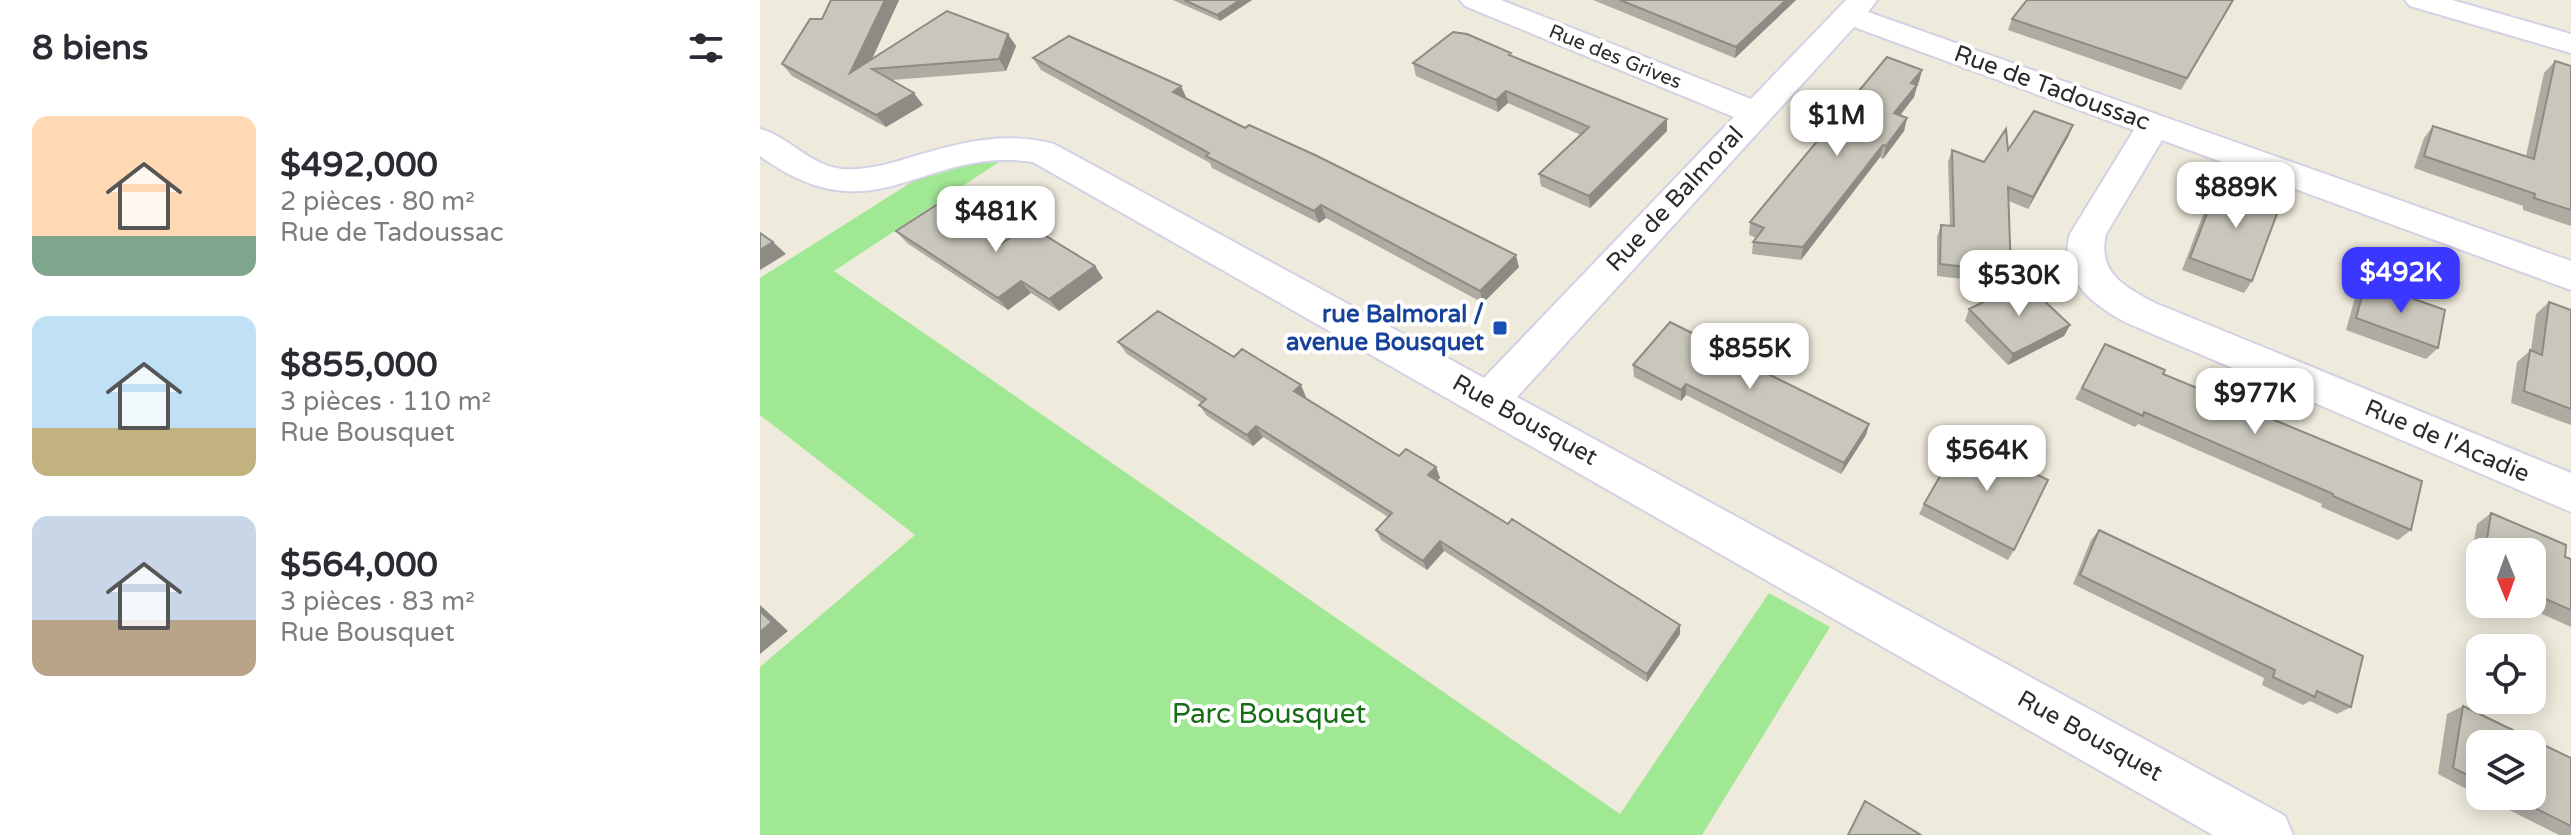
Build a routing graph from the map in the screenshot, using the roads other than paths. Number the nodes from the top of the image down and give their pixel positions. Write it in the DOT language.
graph roads {
  1 [pos="1475,0"];
  2 [pos="2420,0"];
  3 [pos="1855,7"];
  4 [pos="2571,44"];
  5 [pos="1755,113"];
  6 [pos="2154,125"];
  7 [pos="760,140"];
  8 [pos="2571,276"];
  9 [pos="1489,400"];
  10 [pos="2571,493"];
  11 [pos="2266,835"];
  1 -- 5 [label="street, Rue des Grives"];
  2 -- 4 [label="street"];
  3 -- 5 [label="street, Rue de Balmoral"];
  3 -- 6 [label="street, Rue de Tadoussac"];
  5 -- 9 [label="street, Rue de Balmoral"];
  6 -- 8 [label="street, Rue de Tadoussac"];
  6 -- 10 [label="street, Rue de l'Acadie"];
  7 -- 9 [label="street, Rue Bousquet"];
  9 -- 11 [label="street, Rue Bousquet"];
}
